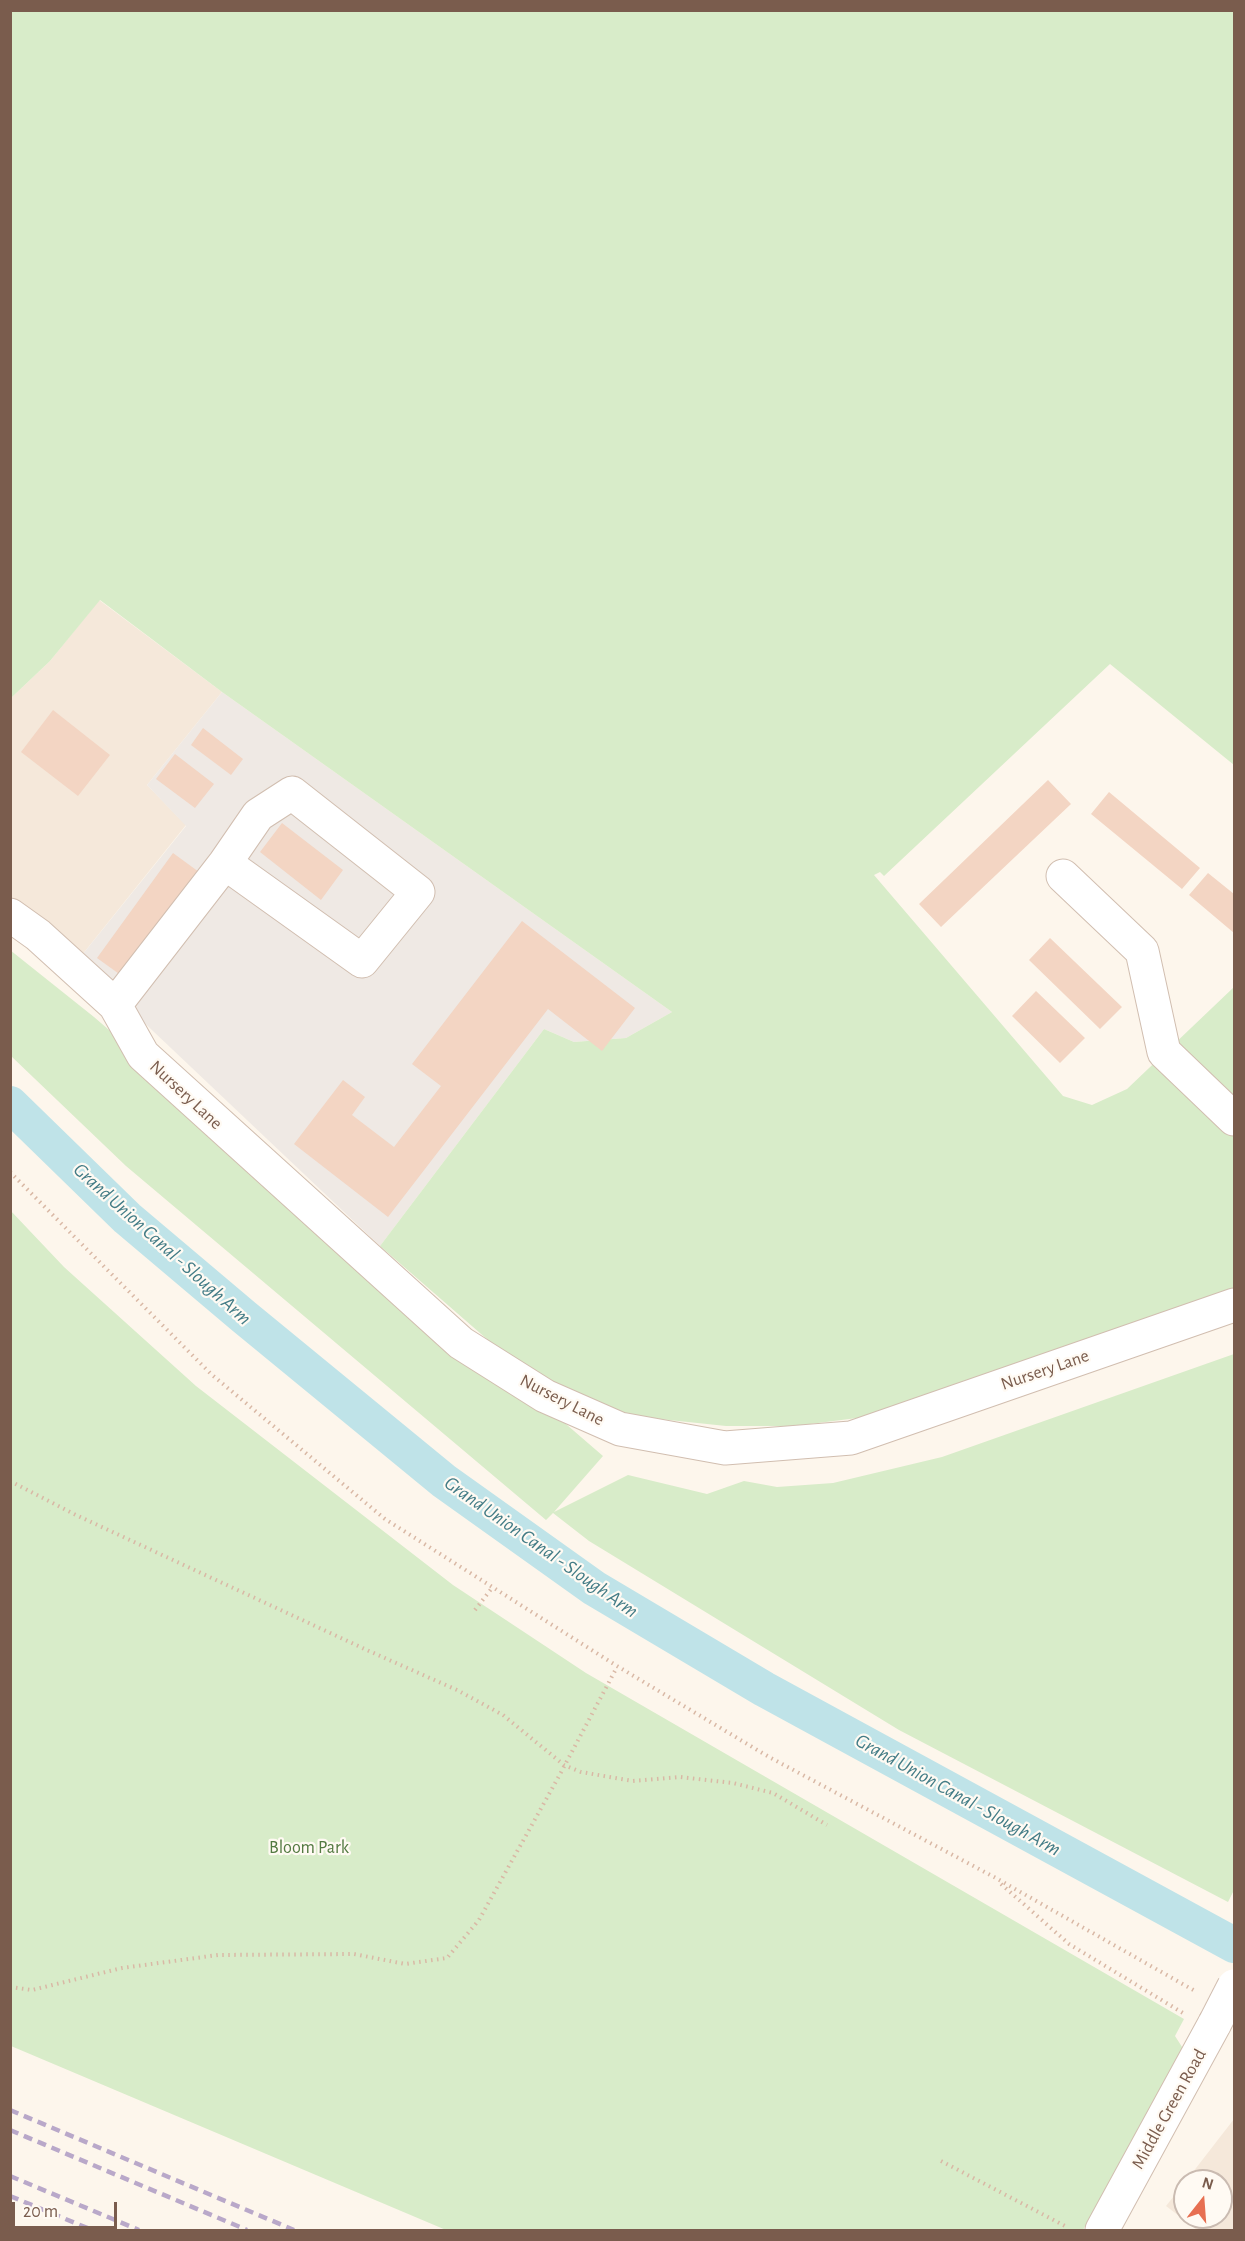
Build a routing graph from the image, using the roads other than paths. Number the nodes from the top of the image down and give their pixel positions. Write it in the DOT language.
graph roads {
  1 [pos="225,863"];
  2 [pos="1063,876"];
  3 [pos="10,915"];
  4 [pos="116,1005"];
  5 [pos="1234,1119"];
  6 [pos="1234,1305"];
  7 [pos="1217,2009"];
  8 [pos="1102,2230"];
  1 -- 1 [label="street"];
  1 -- 4 [label="street"];
  2 -- 5 [label="street"];
  3 -- 4 [label="street, Nursery Lane"];
  4 -- 6 [label="street, Nursery Lane"];
  7 -- 8 [label="street, Middle Green Road"];
}
